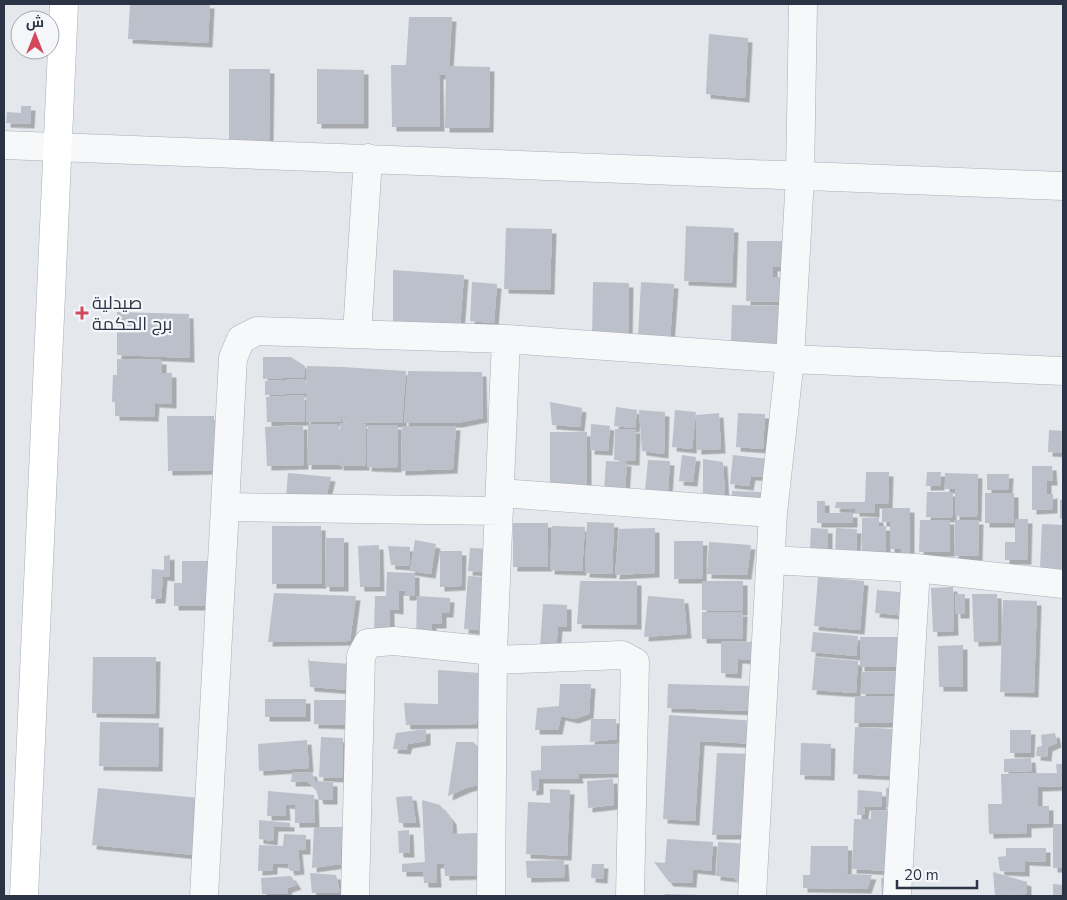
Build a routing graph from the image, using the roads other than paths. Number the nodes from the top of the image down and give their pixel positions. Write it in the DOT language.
graph roads {
  1 [pos="64,4"];
  2 [pos="803,4"];
  3 [pos="4,145"];
  4 [pos="58,146"];
  5 [pos="368,158"];
  6 [pos="800,176"];
  7 [pos="1063,186"];
  8 [pos="357,334"];
  9 [pos="506,339"];
  10 [pos="790,359"];
  11 [pos="1063,371"];
  12 [pos="499,502"];
  13 [pos="226,507"];
  14 [pos="774,513"];
  15 [pos="771,560"];
  16 [pos="916,568"];
  17 [pos="1063,584"];
  18 [pos="493,656"];
  19 [pos="24,896"];
  20 [pos="204,896"];
  21 [pos="355,896"];
  22 [pos="491,896"];
  23 [pos="630,896"];
  24 [pos="752,896"];
  25 [pos="897,896"];
  1 -- 4 [label="street"];
  2 -- 6 [label="street"];
  3 -- 4 [label="street"];
  4 -- 5 [label="street"];
  4 -- 19 [label="street"];
  5 -- 6 [label="street"];
  5 -- 8 [label="street"];
  6 -- 7 [label="street"];
  6 -- 10 [label="street"];
  8 -- 9 [label="street"];
  8 -- 13 [label="street"];
  9 -- 10 [label="street"];
  9 -- 12 [label="street"];
  10 -- 11 [label="street"];
  10 -- 14 [label="street"];
  12 -- 13 [label="street"];
  12 -- 14 [label="street"];
  12 -- 18 [label="street"];
  13 -- 20 [label="street"];
  14 -- 15 [label="street"];
  15 -- 16 [label="street"];
  15 -- 24 [label="street"];
  16 -- 17 [label="street"];
  16 -- 25 [label="street"];
  18 -- 21 [label="street"];
  18 -- 22 [label="street"];
  18 -- 23 [label="street"];
}
